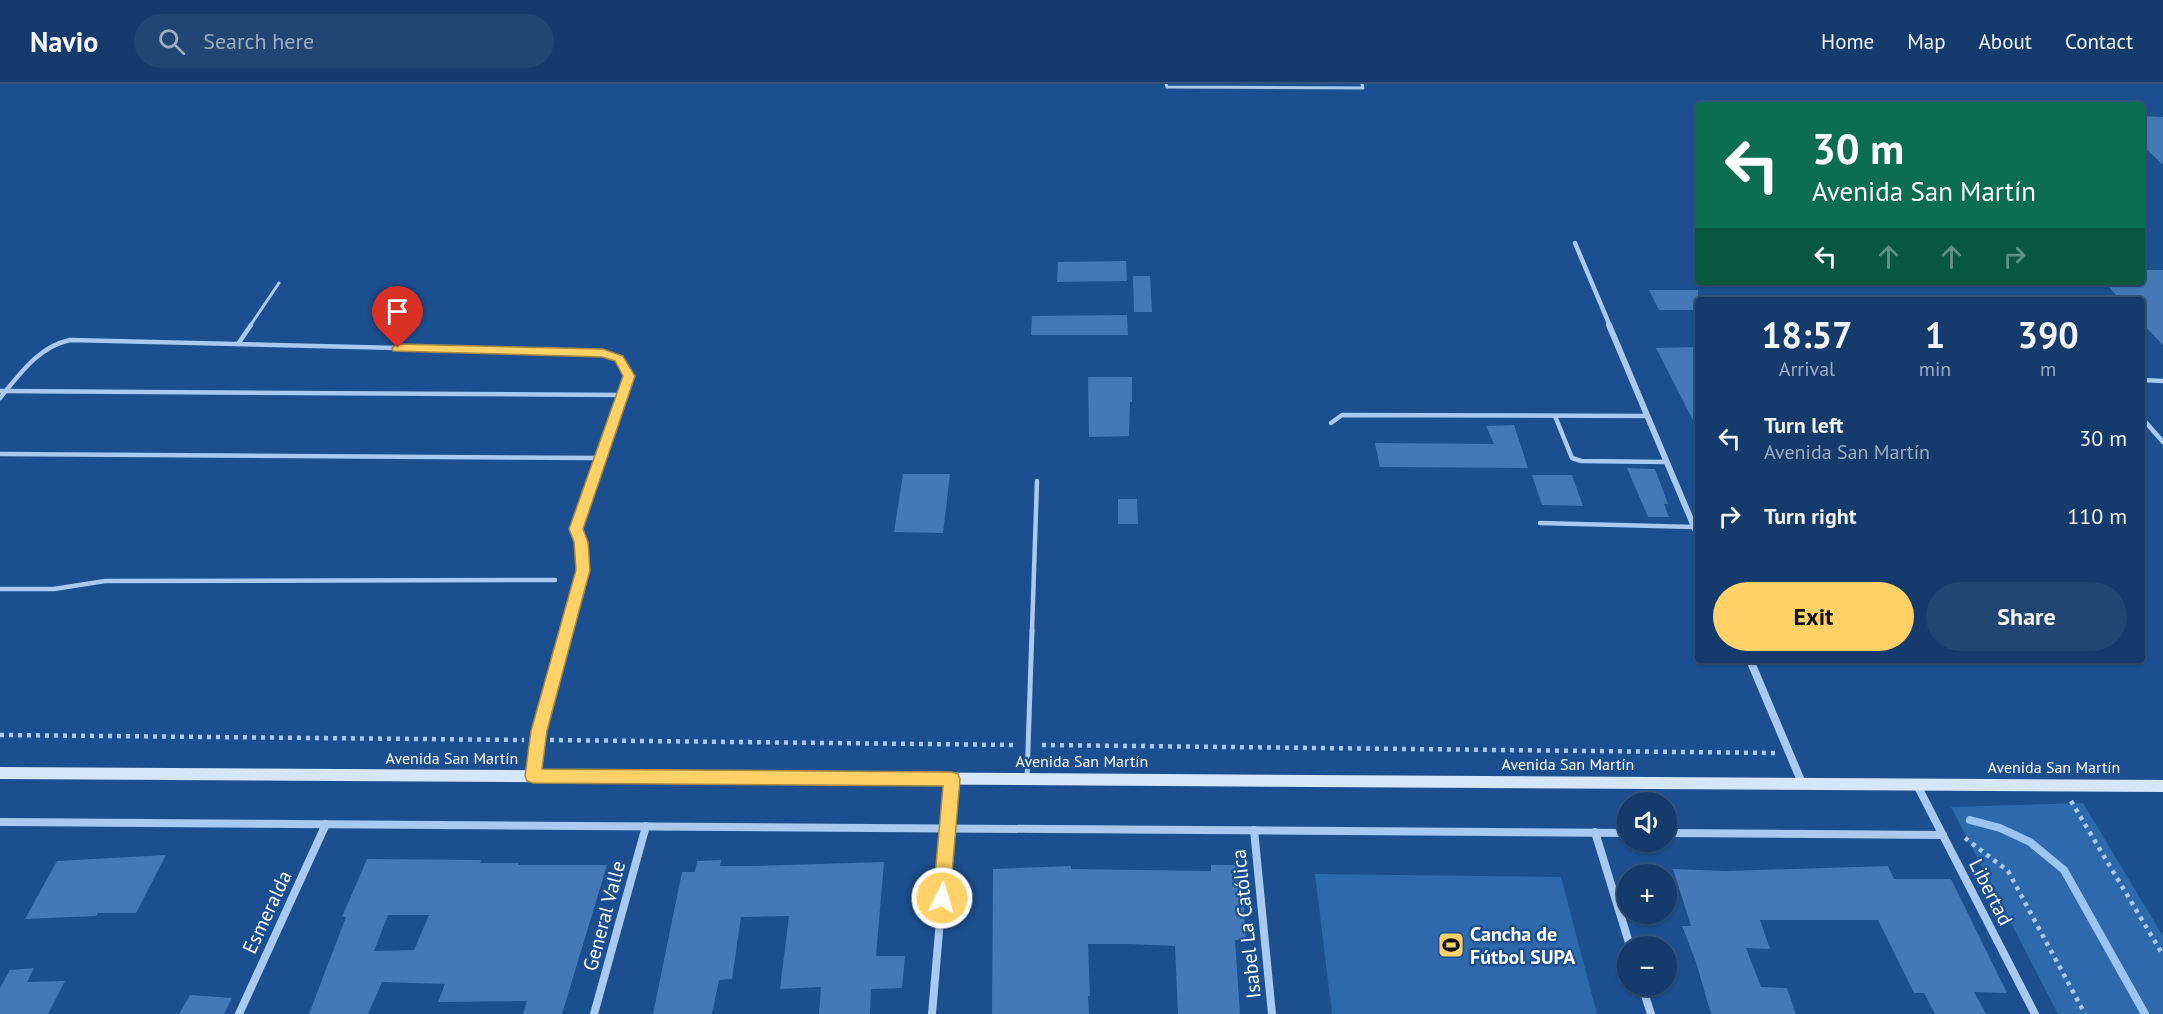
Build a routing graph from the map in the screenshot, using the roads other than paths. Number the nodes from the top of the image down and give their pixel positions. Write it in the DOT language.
graph roads {
  1 [pos="1166,84"];
  2 [pos="1362,84"];
  3 [pos="1575,243"];
  4 [pos="279,283"];
  5 [pos="238,344"];
  6 [pos="2145,380"];
  7 [pos="2163,381"];
  8 [pos="3,391"];
  9 [pos="623,395"];
  10 [pos="0,398"];
  11 [pos="1555,416"];
  12 [pos="1647,416"];
  13 [pos="2145,421"];
  14 [pos="1331,423"];
  15 [pos="2163,442"];
  16 [pos="0,454"];
  17 [pos="601,458"];
  18 [pos="1667,462"];
  19 [pos="1037,481"];
  20 [pos="1540,522"];
  21 [pos="1694,527"];
  22 [pos="555,580"];
  23 [pos="0,589"];
  24 [pos="1751,663"];
  25 [pos="0,773"];
  26 [pos="533,776"];
  27 [pos="952,779"];
  28 [pos="1028,779"];
  29 [pos="1802,783"];
  30 [pos="1916,784"];
  31 [pos="2163,786"];
  32 [pos="0,822"];
  33 [pos="326,824"];
  34 [pos="646,826"];
  35 [pos="948,828"];
  36 [pos="1254,830"];
  37 [pos="1594,832"];
  38 [pos="1617,833"];
  39 [pos="1677,833"];
  40 [pos="1943,835"];
  41 [pos="1627,936"];
  42 [pos="1645,996"];
  43 [pos="239,1014"];
  44 [pos="594,1014"];
  45 [pos="932,1014"];
  46 [pos="1272,1014"];
  47 [pos="1651,1014"];
  48 [pos="2035,1014"];
  1 -- 2 [label="lane"];
  3 -- 12 [label="street"];
  4 -- 5 [label="lane"];
  5 -- 8 [label="lane"];
  5 -- 9 [label="lane"];
  6 -- 7 [label="lane"];
  8 -- 9 [label="lane"];
  8 -- 10 [label="lane"];
  9 -- 17 [label="lane"];
  11 -- 12 [label="lane"];
  11 -- 14 [label="lane"];
  11 -- 18 [label="lane"];
  12 -- 18 [label="street"];
  13 -- 15 [label="lane"];
  16 -- 17 [label="lane"];
  17 -- 26 [label="lane"];
  18 -- 21 [label="street"];
  19 -- 28 [label="lane"];
  20 -- 21 [label="lane"];
  22 -- 23 [label="lane"];
  24 -- 29 [label="street"];
  25 -- 26 [label="street, Avenida San Martín"];
  26 -- 27 [label="street, Avenida San Martín"];
  27 -- 28 [label="street, Avenida San Martín"];
  27 -- 35 [label="street"];
  28 -- 29 [label="street, Avenida San Martín"];
  29 -- 30 [label="street, Avenida San Martín"];
  30 -- 31 [label="street, Avenida San Martín"];
  30 -- 40 [label="street, Libertad"];
  32 -- 33 [label="street"];
  33 -- 34 [label="street"];
  33 -- 43 [label="street, Esmeralda"];
  34 -- 35 [label="street"];
  34 -- 44 [label="street, General Valle"];
  35 -- 36 [label="street"];
  35 -- 45 [label="street"];
  36 -- 37 [label="street"];
  36 -- 46 [label="street, Isabel La Católica"];
  37 -- 38 [label="street"];
  37 -- 41 [label="street"];
  39 -- 40 [label="street"];
  40 -- 48 [label="street, Libertad"];
  42 -- 47 [label="street"];
}
